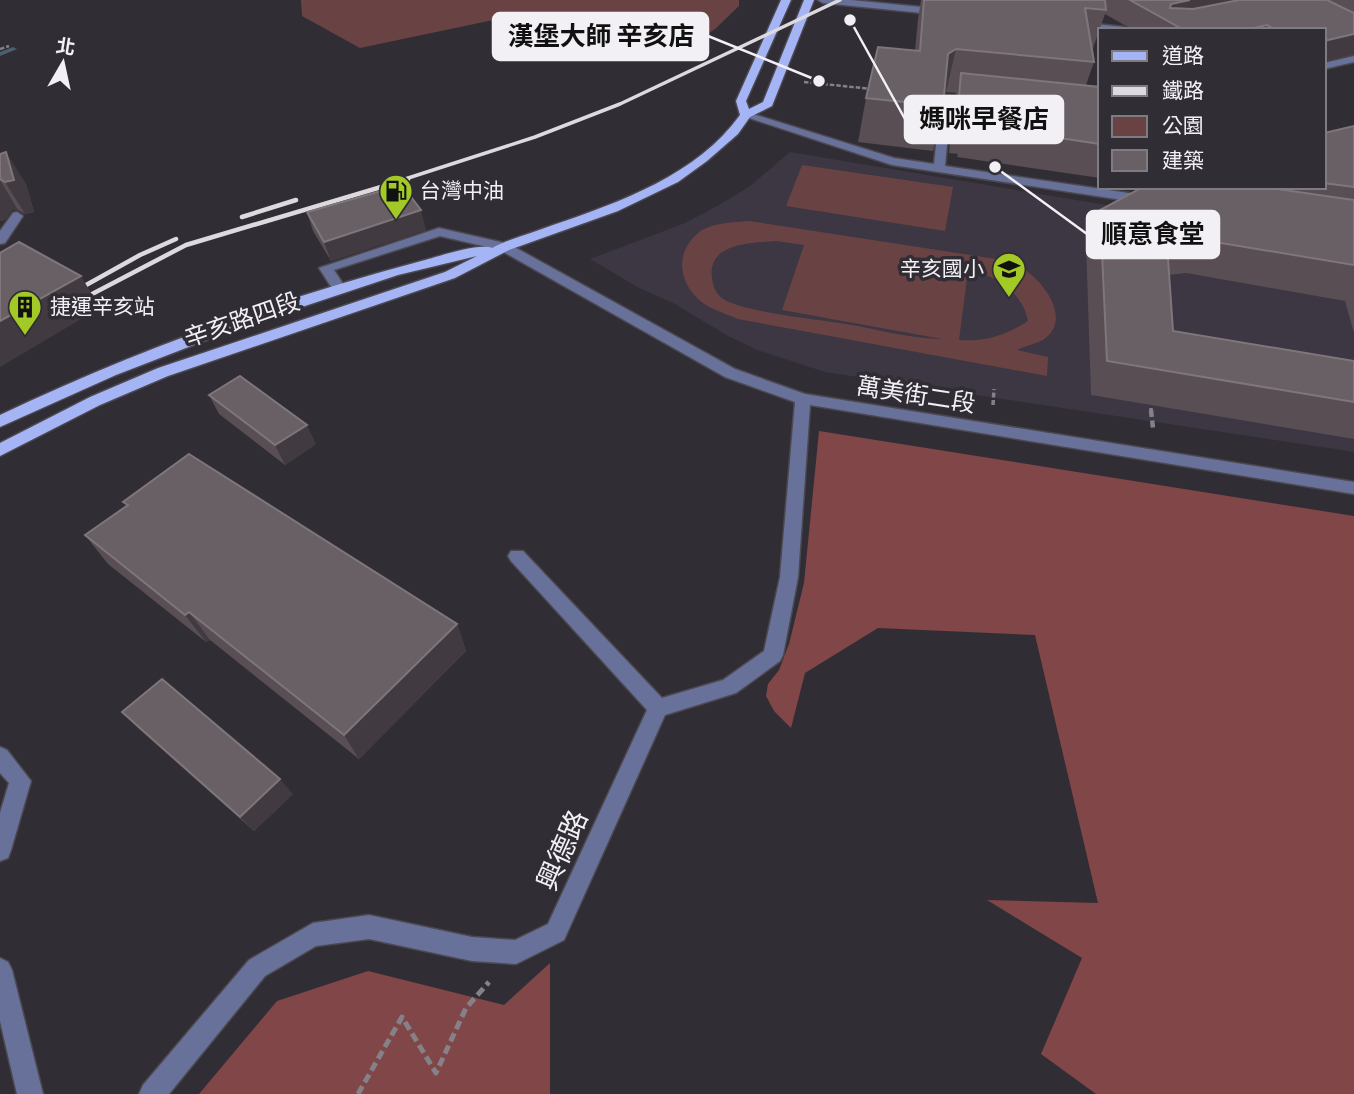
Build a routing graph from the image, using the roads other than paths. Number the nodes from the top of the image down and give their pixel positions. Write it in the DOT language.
graph roads {
  1 [pos="786,0"];
  2 [pos="809,0"];
  3 [pos="823,0"];
  4 [pos="949,12"];
  5 [pos="1070,24"];
  6 [pos="1106,28"];
  7 [pos="1354,59"];
  8 [pos="1326,65"];
  9 [pos="997,103"];
  10 [pos="746,115"];
  11 [pos="939,170"];
  12 [pos="1169,203"];
  13 [pos="17,216"];
  14 [pos="0,240"];
  15 [pos="504,247"];
  16 [pos="340,289"];
  17 [pos="803,399"];
  18 [pos="0,422"];
  19 [pos="0,450"];
  20 [pos="1354,488"];
  21 [pos="517,556"];
  22 [pos="658,708"];
  23 [pos="0,757"];
  24 [pos="0,850"];
  25 [pos="0,970"];
  26 [pos="30,1094"];
  27 [pos="152,1094"];
  1 -- 10 [label="main road"];
  2 -- 10 [label="main road, 辛亥路四段"];
  3 -- 4 [label="street"];
  5 -- 6 [label="street"];
  7 -- 8 [label="street"];
  9 -- 11 [label="street"];
  10 -- 11 [label="street"];
  10 -- 15 [label="main road, 辛亥路四段"];
  11 -- 12 [label="street"];
  13 -- 14 [label="street"];
  15 -- 16 [label="main road, 辛亥路四段"];
  15 -- 16 [label="street, 萬美街二段"];
  15 -- 17 [label="street, 萬美街二段"];
  15 -- 19 [label="main road, 辛亥路四段"];
  16 -- 18 [label="main road, 辛亥路四段"];
  17 -- 20 [label="street, 萬美街二段"];
  17 -- 22 [label="street"];
  21 -- 22 [label="street"];
  22 -- 27 [label="street, 興德路"];
  23 -- 24 [label="street"];
  25 -- 26 [label="street"];
}
